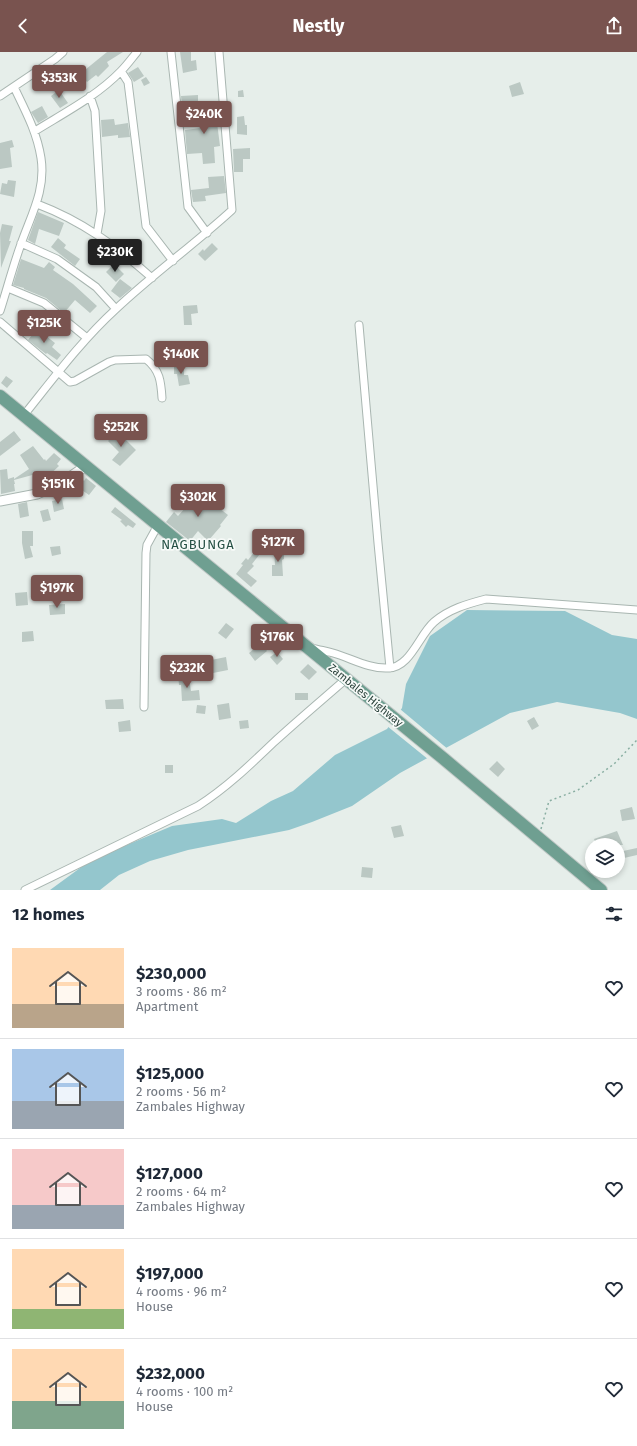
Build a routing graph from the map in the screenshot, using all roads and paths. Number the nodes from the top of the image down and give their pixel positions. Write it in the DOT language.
graph roads {
  1 [pos="63,52"];
  2 [pos="137,52"];
  3 [pos="171,52"];
  4 [pos="219,52"];
  5 [pos="121,71"];
  6 [pos="14,87"];
  7 [pos="0,96"];
  8 [pos="90,96"];
  9 [pos="35,131"];
  10 [pos="37,204"];
  11 [pos="207,233"];
  12 [pos="97,234"];
  13 [pos="21,244"];
  14 [pos="173,261"];
  15 [pos="152,278"];
  16 [pos="8,288"];
  17 [pos="116,309"];
  18 [pos="0,311"];
  19 [pos="0,322"];
  20 [pos="360,325"];
  21 [pos="87,338"];
  22 [pos="59,372"];
  23 [pos="0,396"];
  24 [pos="162,398"];
  25 [pos="24,415"];
  26 [pos="86,466"];
  27 [pos="0,501"];
  28 [pos="158,525"];
  29 [pos="637,610"];
  30 [pos="308,648"];
  31 [pos="390,668"];
  32 [pos="346,679"];
  33 [pos="144,707"];
  34 [pos="637,740"];
  35 [pos="539,838"];
  36 [pos="597,889"];
  37 [pos="25,890"];
  1 -- 6 [label="street"];
  2 -- 5 [label="street"];
  3 -- 11 [label="street"];
  4 -- 11 [label="street"];
  5 -- 8 [label="street"];
  5 -- 14 [label="street"];
  6 -- 7 [label="street"];
  6 -- 9 [label="street"];
  8 -- 9 [label="street"];
  8 -- 12 [label="street"];
  9 -- 10 [label="street"];
  10 -- 12 [label="street"];
  10 -- 13 [label="street"];
  11 -- 14 [label="street"];
  12 -- 15 [label="street"];
  13 -- 16 [label="street"];
  13 -- 17 [label="street"];
  14 -- 15 [label="street"];
  15 -- 17 [label="street"];
  16 -- 18 [label="street"];
  16 -- 21 [label="street"];
  17 -- 21 [label="street"];
  19 -- 22 [label="street"];
  20 -- 31 [label="street"];
  21 -- 22 [label="street"];
  22 -- 24 [label="street"];
  22 -- 25 [label="street"];
  23 -- 25 [label="main road, Zambales Highway"];
  25 -- 26 [label="main road, Zambales Highway"];
  26 -- 27 [label="street"];
  26 -- 28 [label="main road, Zambales Highway"];
  28 -- 30 [label="main road, Zambales Highway"];
  28 -- 33 [label="street"];
  29 -- 31 [label="street"];
  30 -- 31 [label="street"];
  30 -- 32 [label="main road, Zambales Highway"];
  32 -- 35 [label="main road, Zambales Highway"];
  32 -- 37 [label="street"];
  34 -- 35 [label="path"];
  35 -- 36 [label="main road, Zambales Highway"];
}
